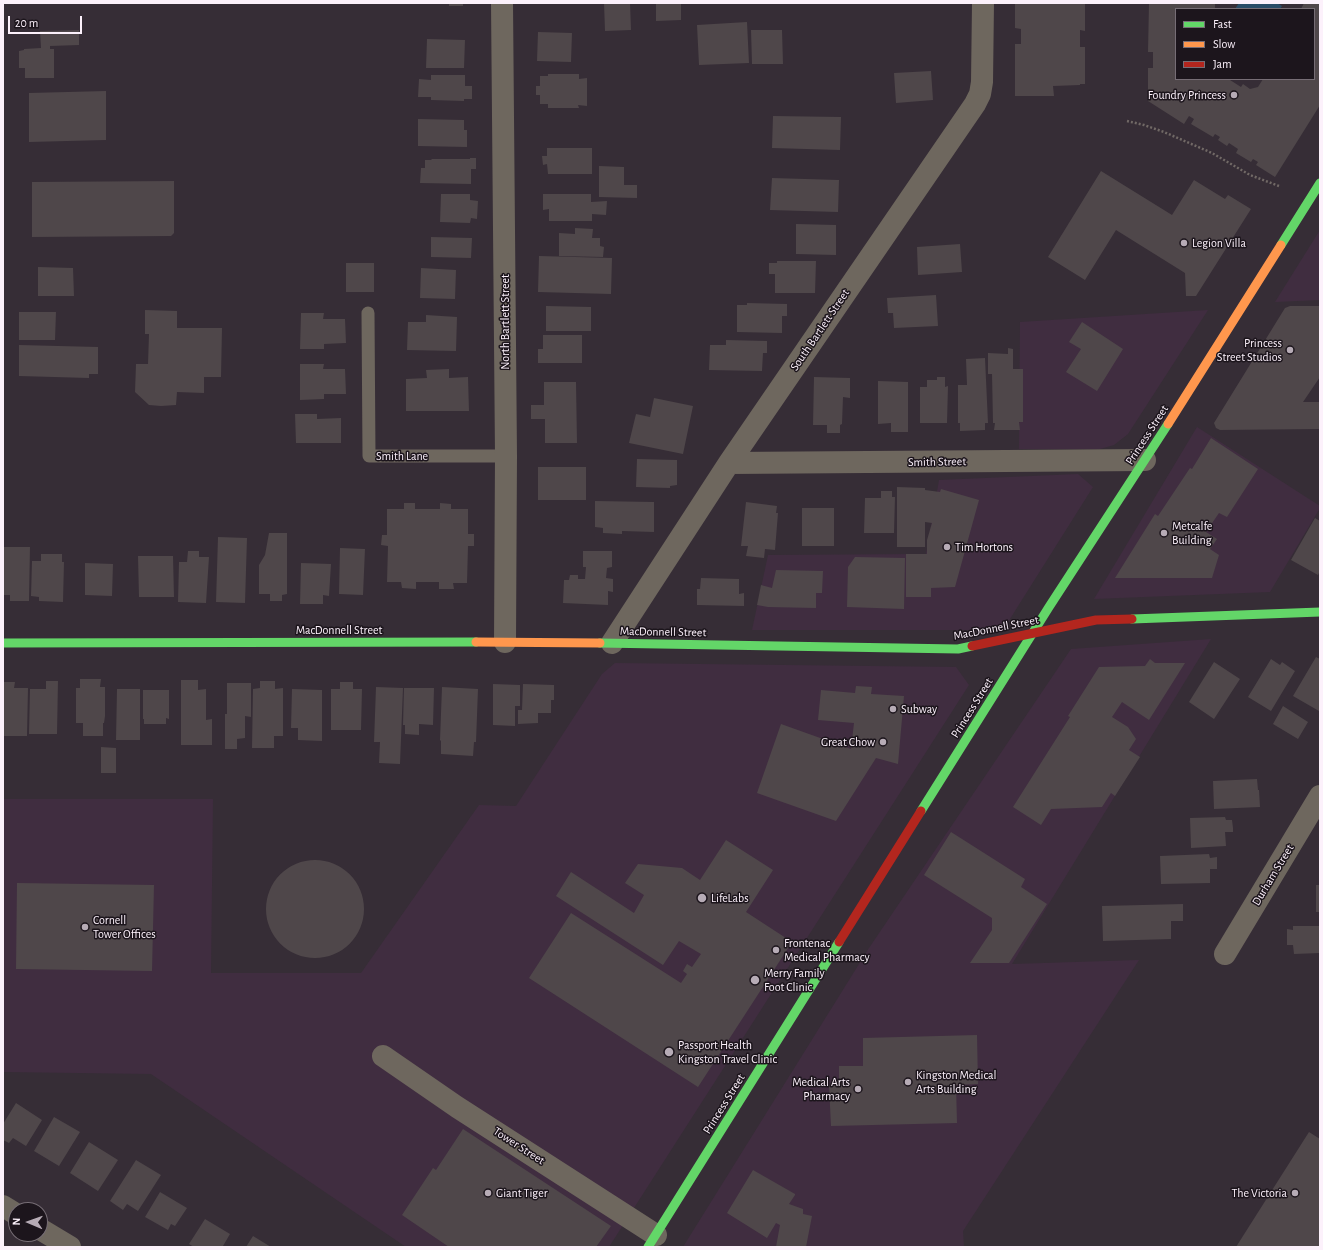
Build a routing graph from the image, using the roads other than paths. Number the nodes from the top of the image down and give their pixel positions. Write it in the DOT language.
graph roads {
  1 [pos="502,3"];
  2 [pos="983,3"];
  3 [pos="1320,183"];
  4 [pos="368,313"];
  5 [pos="506,456"];
  6 [pos="1145,460"];
  7 [pos="729,464"];
  8 [pos="1320,612"];
  9 [pos="1032,634"];
  10 [pos="506,642"];
  11 [pos="3,643"];
  12 [pos="612,643"];
  13 [pos="1320,796"];
  14 [pos="1225,954"];
  15 [pos="383,1056"];
  16 [pos="48,1234"];
  17 [pos="652,1241"];
  18 [pos="70,1247"];
  1 -- 5 [label="street, North Bartlett Street"];
  2 -- 7 [label="street, South Bartlett Street"];
  3 -- 6 [label="street, Princess Street"];
  4 -- 5 [label="lane, Smith Lane"];
  5 -- 10 [label="street, North Bartlett Street"];
  6 -- 7 [label="street, Smith Street"];
  6 -- 9 [label="street, Princess Street"];
  7 -- 12 [label="street, South Bartlett Street"];
  8 -- 9 [label="street, MacDonnell Street"];
  9 -- 12 [label="street, MacDonnell Street"];
  9 -- 17 [label="street, Princess Street"];
  10 -- 11 [label="street, MacDonnell Street"];
  10 -- 12 [label="street, MacDonnell Street"];
  13 -- 14 [label="street, Durham Street"];
  15 -- 17 [label="street, Tower Street"];
  16 -- 18 [label="street"];
}
